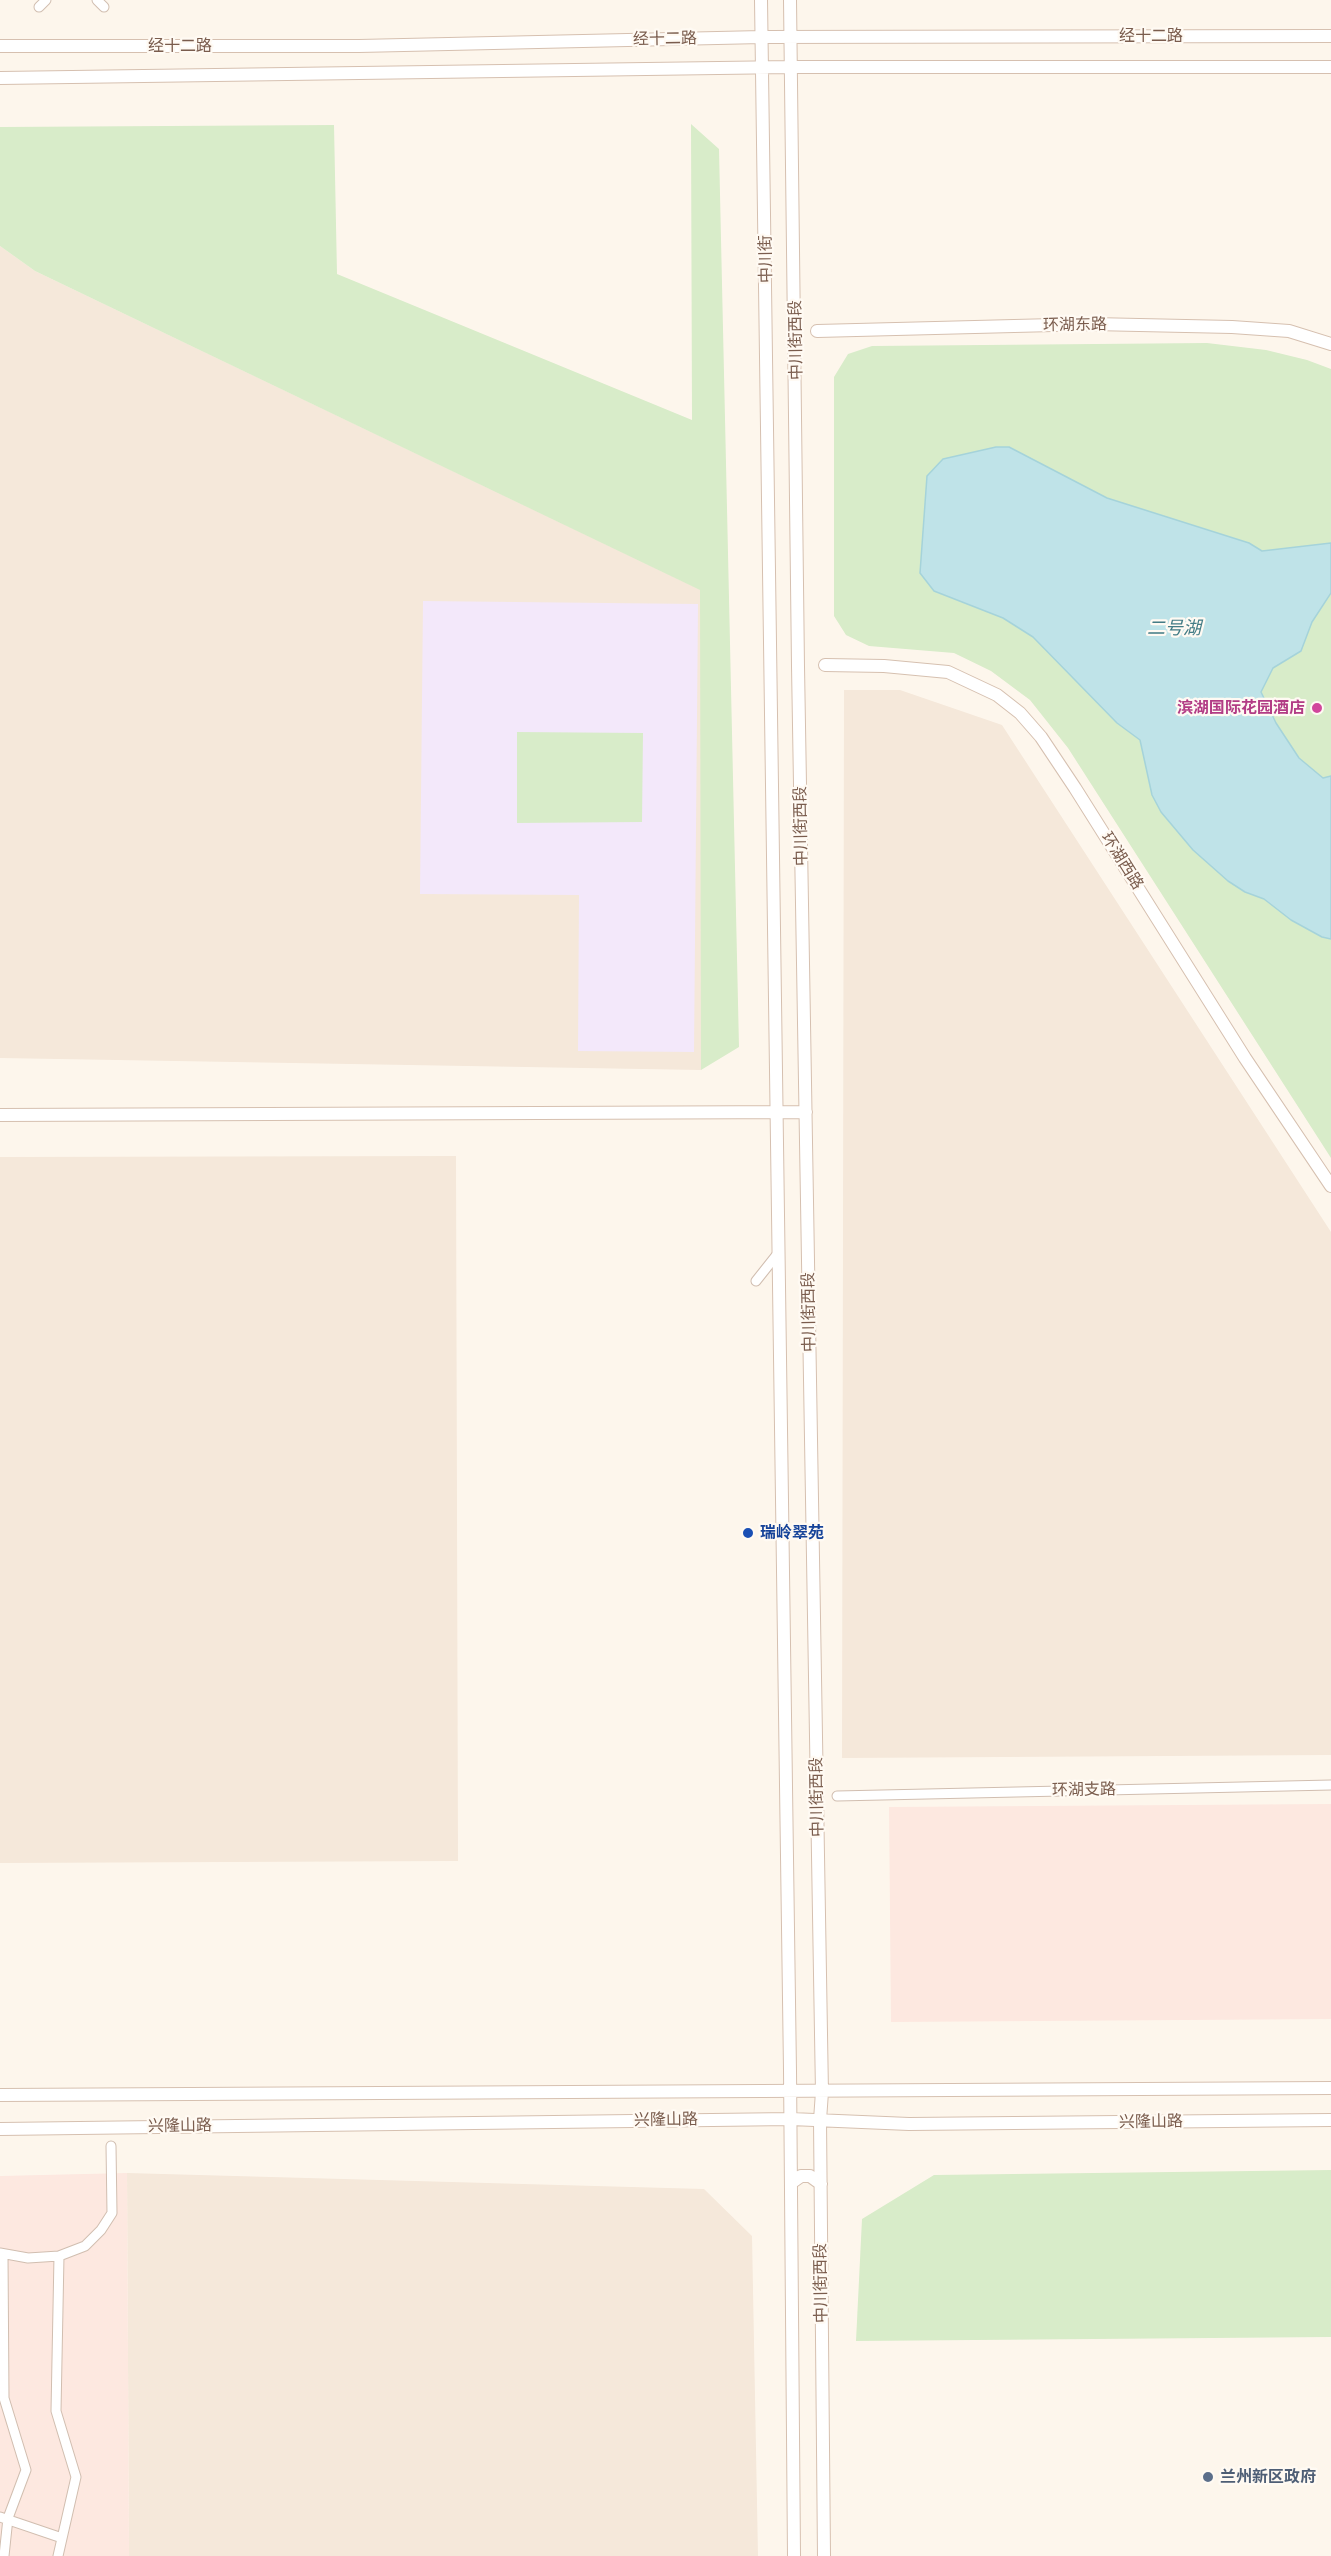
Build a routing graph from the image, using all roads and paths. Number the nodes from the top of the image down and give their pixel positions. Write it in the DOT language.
graph roads {
  1 [pos="97,0"];
  2 [pos="761,0"];
  3 [pos="790,0"];
  4 [pos="104,7"];
  5 [pos="1331,36"];
  6 [pos="762,37"];
  7 [pos="791,37"];
  8 [pos="0,46"];
  9 [pos="790,67"];
  10 [pos="1331,67"];
  11 [pos="761,69"];
  12 [pos="0,78"];
  13 [pos="817,331"];
  14 [pos="1331,344"];
  15 [pos="769,519"];
  16 [pos="825,664"];
  17 [pos="806,1112"];
  18 [pos="777,1113"];
  19 [pos="0,1115"];
  20 [pos="1331,1186"];
  21 [pos="779,1252"];
  22 [pos="756,1281"];
  23 [pos="1331,1785"];
  24 [pos="837,1796"];
  25 [pos="1331,2088"];
  26 [pos="822,2092"];
  27 [pos="790,2093"];
  28 [pos="0,2095"];
  29 [pos="791,2119"];
  30 [pos="820,2120"];
  31 [pos="1331,2120"];
  32 [pos="0,2129"];
  33 [pos="111,2146"];
  34 [pos="791,2183"];
  35 [pos="821,2184"];
  36 [pos="2,2254"];
  37 [pos="59,2256"];
  38 [pos="4,2518"];
  39 [pos="62,2538"];
  40 [pos="4,2556"];
  41 [pos="58,2556"];
  42 [pos="794,2556"];
  43 [pos="824,2556"];
  1 -- 4 [label="street"];
  2 -- 6 [label="main road, 中川街"];
  3 -- 7 [label="main road"];
  5 -- 7 [label="main road, 经十二路"];
  6 -- 7 [label="main road, 经十二路"];
  6 -- 8 [label="main road, 经十二路"];
  6 -- 11 [label="main road, 中川街"];
  7 -- 9 [label="main road, 中川街西段"];
  9 -- 10 [label="main road"];
  9 -- 11 [label="main road"];
  9 -- 17 [label="main road, 中川街西段"];
  11 -- 12 [label="main road"];
  11 -- 15 [label="main road, 中川街"];
  13 -- 14 [label="main road, 环湖东路"];
  15 -- 18 [label="main road, 中川街西段"];
  16 -- 20 [label="main road, 环湖西路"];
  17 -- 18 [label="main road"];
  17 -- 26 [label="main road, 中川街西段"];
  18 -- 19 [label="main road"];
  18 -- 21 [label="main road, 中川街西段"];
  21 -- 22 [label="street"];
  21 -- 27 [label="main road, 中川街西段"];
  23 -- 24 [label="street, 环湖支路"];
  25 -- 26 [label="main road, 兴隆山路"];
  26 -- 27 [label="main road, 兴隆山路"];
  26 -- 30 [label="main road, 中川街西段"];
  27 -- 28 [label="main road, 兴隆山路"];
  27 -- 29 [label="main road, 中川街西段"];
  29 -- 30 [label="main road, 兴隆山路"];
  29 -- 32 [label="main road, 兴隆山路"];
  29 -- 34 [label="main road, 中川街西段"];
  30 -- 31 [label="main road, 兴隆山路"];
  30 -- 35 [label="main road, 中川街西段"];
  33 -- 37 [label="street"];
  34 -- 35 [label="main road"];
  34 -- 42 [label="main road, 中川街西段"];
  35 -- 43 [label="main road, 中川街西段"];
  36 -- 37 [label="street"];
  36 -- 38 [label="street"];
  37 -- 39 [label="street"];
  38 -- 39 [label="street"];
  38 -- 40 [label="street"];
  39 -- 41 [label="street"];
}
